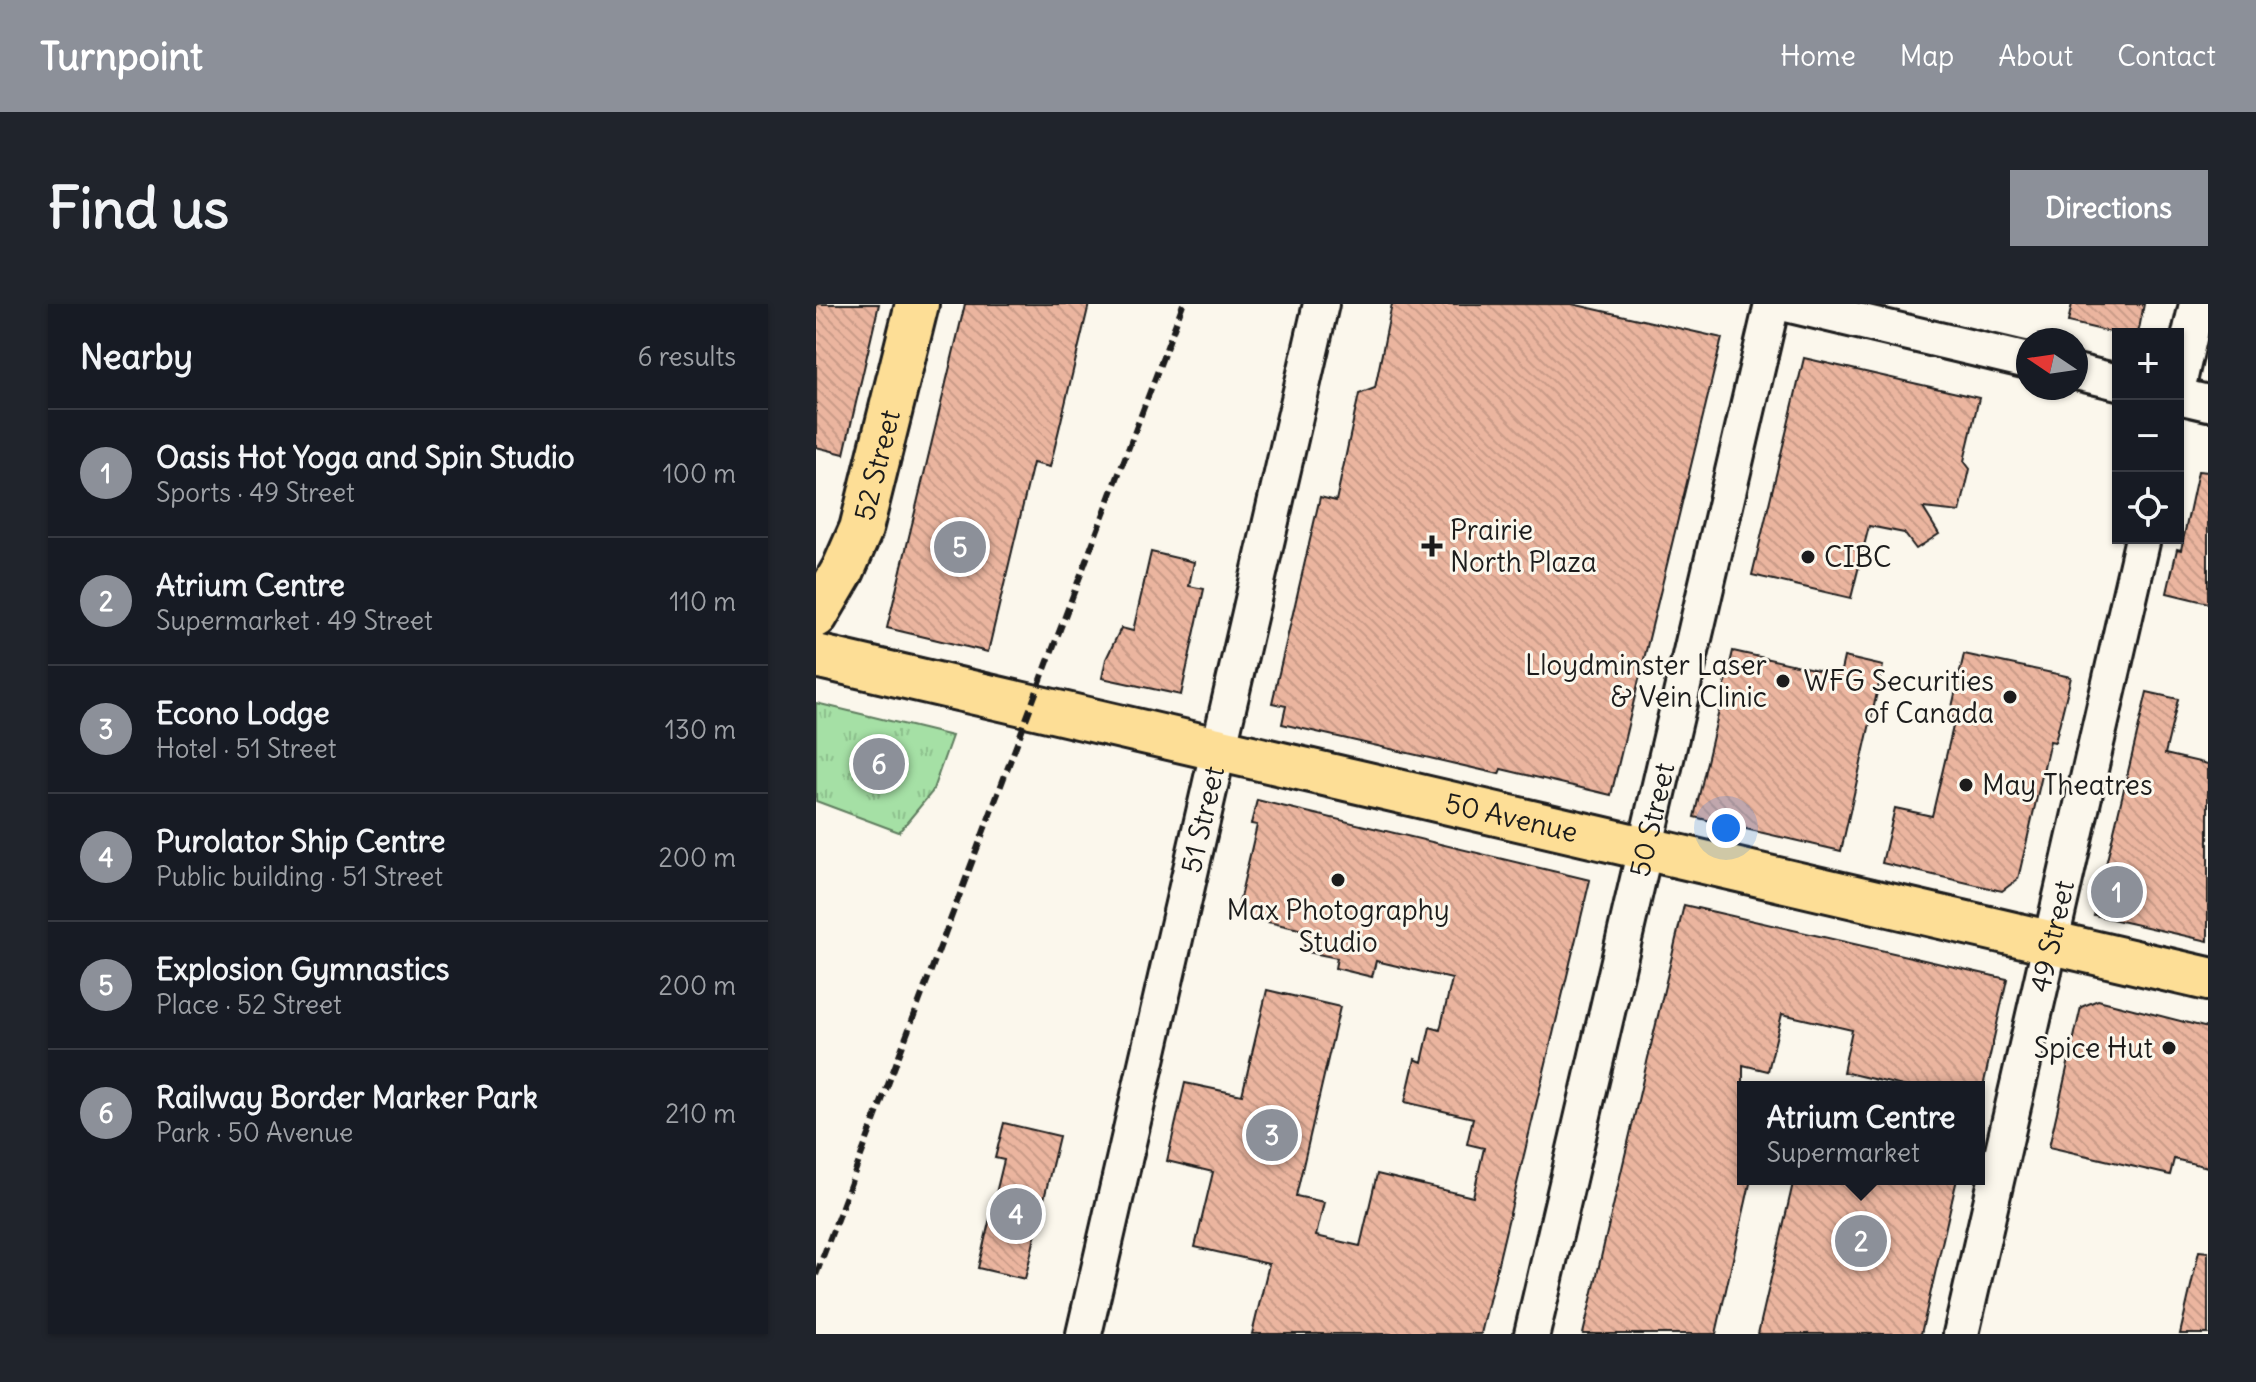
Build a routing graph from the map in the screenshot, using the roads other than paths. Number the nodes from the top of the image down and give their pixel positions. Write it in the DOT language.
graph roads {
  1 [pos="917,304"];
  2 [pos="1321,304"];
  3 [pos="1772,304"];
  4 [pos="1786,304"];
  5 [pos="2197,304"];
  6 [pos="2016,358"];
  7 [pos="2184,360"];
  8 [pos="2088,375"];
  9 [pos="2112,381"];
  10 [pos="2184,397"];
  11 [pos="2208,403"];
  12 [pos="2142,544"];
  13 [pos="816,616"];
  14 [pos="816,656"];
  15 [pos="1218,749"];
  16 [pos="1645,848"];
  17 [pos="2050,943"];
  18 [pos="2208,979"];
  19 [pos="1084,1334"];
  20 [pos="1532,1334"];
  21 [pos="1961,1334"];
  1 -- 13 [label="main road, 52 Street"];
  2 -- 15 [label="street, 51 Street"];
  3 -- 16 [label="street, 50 Street"];
  4 -- 6 [label="street"];
  5 -- 7 [label="street"];
  8 -- 9 [label="street"];
  10 -- 11 [label="street"];
  12 -- 17 [label="street, 49 Street"];
  14 -- 15 [label="main road, 50 Avenue"];
  15 -- 16 [label="main road, 50 Avenue"];
  15 -- 19 [label="street, 51 Street"];
  16 -- 17 [label="main road, 50 Avenue"];
  16 -- 20 [label="street, 50 Street"];
  17 -- 18 [label="main road, 50 Avenue"];
  17 -- 21 [label="street, 49 Street"];
}
